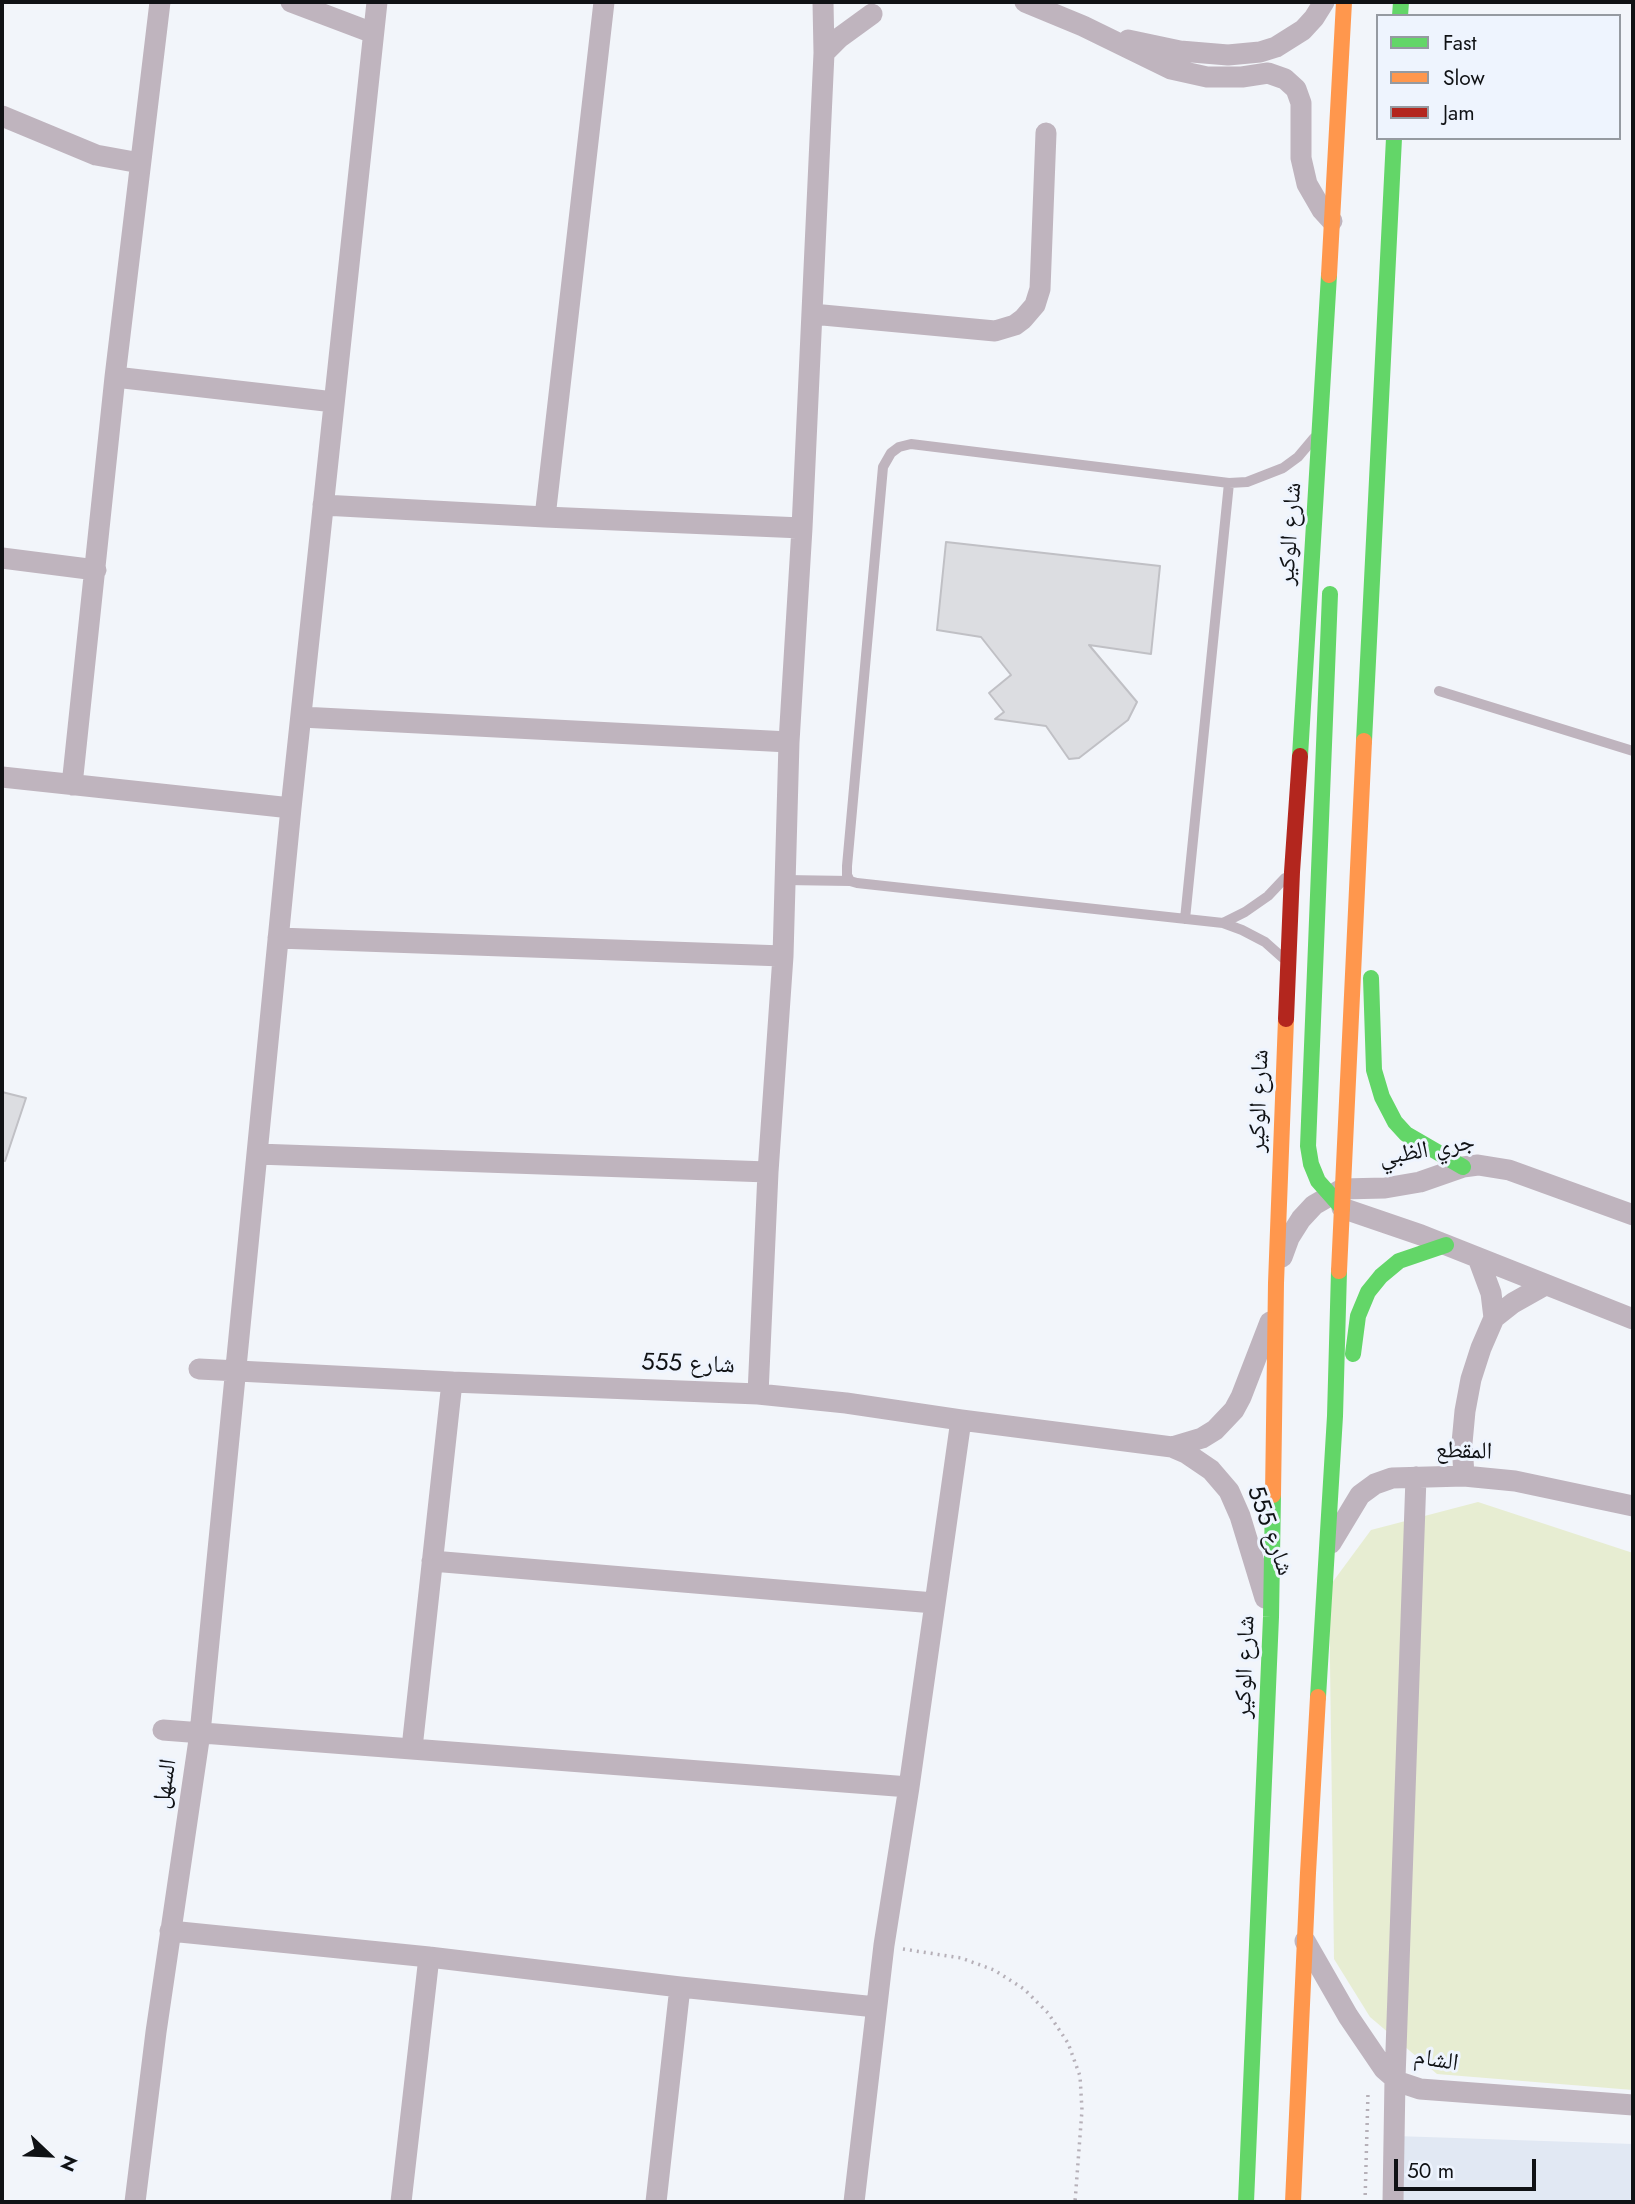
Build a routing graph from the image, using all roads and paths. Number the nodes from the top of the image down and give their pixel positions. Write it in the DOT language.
graph roads {
  1 [pos="160,2"];
  2 [pos="291,2"];
  3 [pos="377,2"];
  4 [pos="604,2"];
  5 [pos="823,2"];
  6 [pos="1024,2"];
  7 [pos="1324,2"];
  8 [pos="1344,2"];
  9 [pos="872,14"];
  10 [pos="1083,26"];
  11 [pos="373,33"];
  12 [pos="824,53"];
  13 [pos="2,116"];
  14 [pos="1046,133"];
  15 [pos="1394,140"];
  16 [pos="140,163"];
  17 [pos="1332,221"];
  18 [pos="812,314"];
  19 [pos="116,377"];
  20 [pos="334,402"];
  21 [pos="1321,430"];
  22 [pos="1229,484"];
  23 [pos="1332,494"];
  24 [pos="323,505"];
  25 [pos="545,517"];
  26 [pos="802,528"];
  27 [pos="2,558"];
  28 [pos="96,570"];
  29 [pos="1331,571"];
  30 [pos="1438,691"];
  31 [pos="301,717"];
  32 [pos="789,742"];
  33 [pos="1633,751"];
  34 [pos="2,777"];
  35 [pos="72,785"];
  36 [pos="291,808"];
  37 [pos="1292,872"];
  38 [pos="785,880"];
  39 [pos="850,881"];
  40 [pos="1185,919"];
  41 [pos="1223,923"];
  42 [pos="1355,929"];
  43 [pos="278,938"];
  44 [pos="783,956"];
  45 [pos="1288,962"];
  46 [pos="257,1154"];
  47 [pos="1463,1167"];
  48 [pos="768,1172"];
  49 [pos="1338,1197"];
  50 [pos="1633,1215"];
  51 [pos="1446,1245"];
  52 [pos="1478,1258"];
  53 [pos="1276,1283"];
  54 [pos="1545,1285"];
  55 [pos="1275,1307"];
  56 [pos="1494,1318"];
  57 [pos="1633,1319"];
  58 [pos="199,1369"];
  59 [pos="236,1372"];
  60 [pos="452,1382"];
  61 [pos="758,1394"];
  62 [pos="1335,1416"];
  63 [pos="961,1420"];
  64 [pos="1172,1447"];
  65 [pos="1464,1476"];
  66 [pos="1416,1477"];
  67 [pos="1633,1506"];
  68 [pos="1326,1550"];
  69 [pos="432,1561"];
  70 [pos="934,1603"];
  71 [pos="1271,1617"];
  72 [pos="163,1730"];
  73 [pos="200,1733"];
  74 [pos="412,1748"];
  75 [pos="909,1787"];
  76 [pos="170,1931"];
  77 [pos="1305,1941"];
  78 [pos="884,1945"];
  79 [pos="429,1957"];
  80 [pos="680,1987"];
  81 [pos="876,2007"];
  82 [pos="1395,2079"];
  83 [pos="1368,2093"];
  84 [pos="1633,2105"];
  85 [pos="135,2202"];
  86 [pos="401,2202"];
  87 [pos="656,2202"];
  88 [pos="855,2202"];
  89 [pos="1075,2202"];
  90 [pos="1246,2202"];
  91 [pos="1293,2202"];
  92 [pos="1365,2202"];
  93 [pos="1393,2202"];
  1 -- 16 [label="street"];
  2 -- 11 [label="street"];
  3 -- 11 [label="street, السهل"];
  4 -- 25 [label="street"];
  5 -- 12 [label="street"];
  6 -- 10 [label="street"];
  7 -- 10 [label="street"];
  8 -- 17 [label="main road, شارع الوكير"];
  9 -- 12 [label="street"];
  10 -- 17 [label="street"];
  11 -- 20 [label="street, السهل"];
  12 -- 18 [label="street"];
  13 -- 16 [label="street"];
  14 -- 18 [label="street"];
  15 -- 42 [label="main road"];
  16 -- 19 [label="street"];
  17 -- 21 [label="main road, شارع الوكير"];
  18 -- 26 [label="street"];
  19 -- 20 [label="street"];
  19 -- 28 [label="street"];
  20 -- 24 [label="street, السهل"];
  21 -- 22 [label="lane"];
  21 -- 23 [label="main road"];
  21 -- 37 [label="main road, شارع الوكير"];
  22 -- 39 [label="lane"];
  22 -- 40 [label="lane"];
  24 -- 25 [label="street"];
  24 -- 31 [label="street, السهل"];
  25 -- 26 [label="street"];
  26 -- 32 [label="street"];
  27 -- 28 [label="street"];
  28 -- 35 [label="street"];
  29 -- 49 [label="main road"];
  30 -- 33 [label="lane"];
  31 -- 32 [label="street"];
  31 -- 36 [label="street, السهل"];
  32 -- 38 [label="street"];
  34 -- 35 [label="street"];
  35 -- 36 [label="street"];
  36 -- 43 [label="street, السهل"];
  37 -- 41 [label="lane"];
  37 -- 45 [label="main road, شارع الوكير"];
  38 -- 39 [label="lane"];
  38 -- 44 [label="street"];
  39 -- 40 [label="lane"];
  40 -- 41 [label="lane"];
  41 -- 45 [label="lane"];
  42 -- 47 [label="main road"];
  42 -- 49 [label="main road"];
  43 -- 44 [label="street"];
  43 -- 46 [label="street, السهل"];
  44 -- 48 [label="street"];
  45 -- 53 [label="main road, شارع الوكير"];
  46 -- 48 [label="street"];
  46 -- 59 [label="street, السهل"];
  47 -- 49 [label="street, جري الظبي"];
  47 -- 50 [label="street, جري الظبي"];
  48 -- 61 [label="street"];
  49 -- 51 [label="street"];
  49 -- 53 [label="street"];
  49 -- 62 [label="main road"];
  51 -- 52 [label="street"];
  51 -- 62 [label="main road"];
  52 -- 54 [label="street"];
  52 -- 56 [label="street"];
  53 -- 55 [label="main road, شارع الوكير"];
  54 -- 56 [label="street"];
  54 -- 57 [label="street"];
  55 -- 64 [label="street, شارع 555"];
  55 -- 71 [label="main road, شارع الوكير"];
  56 -- 65 [label="street"];
  58 -- 59 [label="street, شارع 555"];
  59 -- 60 [label="street, شارع 555"];
  59 -- 73 [label="street, السهل"];
  60 -- 61 [label="street, شارع 555"];
  60 -- 69 [label="street"];
  61 -- 63 [label="street, شارع 555"];
  62 -- 68 [label="main road"];
  63 -- 64 [label="street, شارع 555"];
  63 -- 70 [label="street"];
  64 -- 71 [label="street, شارع 555"];
  65 -- 66 [label="street, المقطع"];
  65 -- 67 [label="street, المقطع"];
  66 -- 68 [label="street, المقطع"];
  66 -- 82 [label="street"];
  68 -- 77 [label="main road"];
  69 -- 70 [label="street"];
  69 -- 74 [label="street"];
  70 -- 75 [label="street"];
  71 -- 90 [label="main road, شارع الوكير"];
  72 -- 73 [label="street"];
  73 -- 74 [label="street"];
  73 -- 76 [label="street, السهل"];
  74 -- 75 [label="street"];
  75 -- 78 [label="street"];
  76 -- 79 [label="street"];
  76 -- 85 [label="street, السهل"];
  77 -- 82 [label="street, الشام"];
  77 -- 91 [label="main road"];
  78 -- 81 [label="street"];
  78 -- 89 [label="path"];
  79 -- 80 [label="street"];
  79 -- 86 [label="street"];
  80 -- 81 [label="street"];
  80 -- 87 [label="street"];
  81 -- 88 [label="street"];
  82 -- 84 [label="street, الشام"];
  82 -- 93 [label="street"];
  83 -- 92 [label="path"];
}
